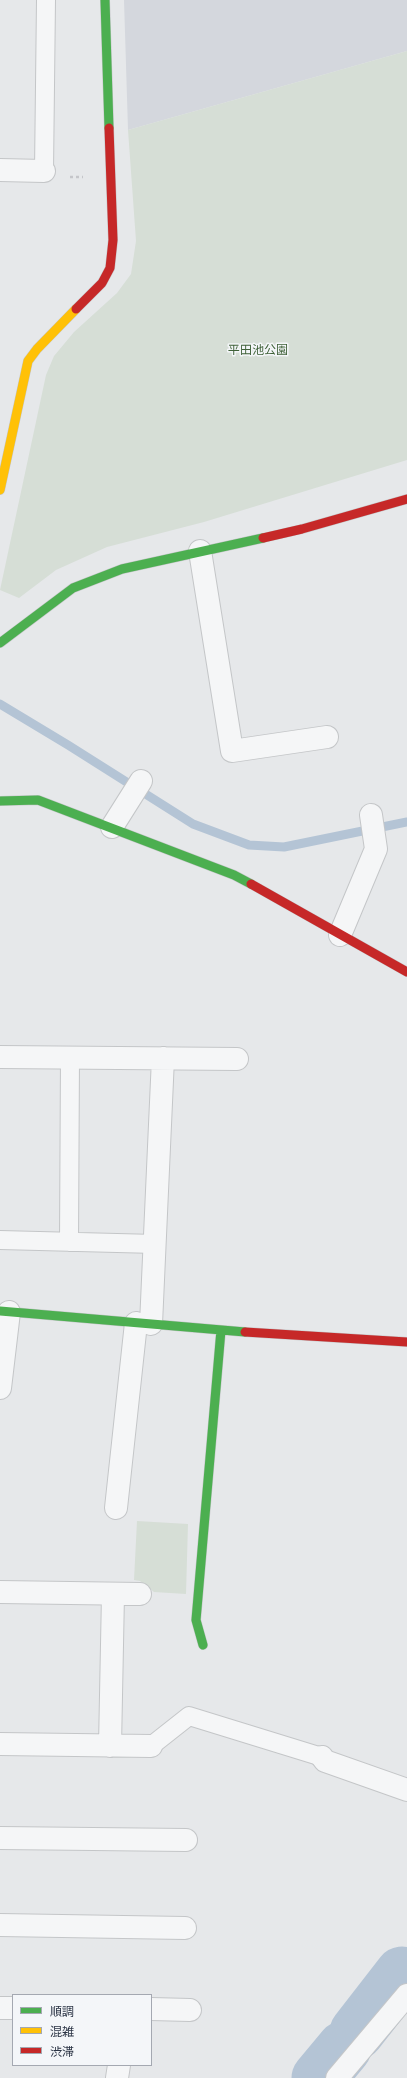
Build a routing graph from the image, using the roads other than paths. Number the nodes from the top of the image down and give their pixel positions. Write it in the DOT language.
graph roads {
  1 [pos="46,0"];
  2 [pos="105,0"];
  3 [pos="0,170"];
  4 [pos="44,171"];
  5 [pos="0,490"];
  6 [pos="407,499"];
  7 [pos="200,551"];
  8 [pos="0,643"];
  9 [pos="327,736"];
  10 [pos="142,781"];
  11 [pos="0,801"];
  12 [pos="371,815"];
  13 [pos="112,827"];
  14 [pos="340,935"];
  15 [pos="407,972"];
  16 [pos="0,1056"];
  17 [pos="70,1057"];
  18 [pos="163,1058"];
  19 [pos="237,1059"];
  20 [pos="0,1240"];
  21 [pos="69,1242"];
  22 [pos="156,1244"];
  23 [pos="5,1312"];
  24 [pos="144,1323"];
  25 [pos="221,1330"];
  26 [pos="407,1342"];
  27 [pos="0,1388"];
  28 [pos="116,1508"];
  29 [pos="0,1592"];
  30 [pos="113,1594"];
  31 [pos="140,1594"];
  32 [pos="203,1645"];
  33 [pos="0,1744"];
  34 [pos="110,1746"];
  35 [pos="151,1746"];
  36 [pos="322,1757"];
  37 [pos="407,1790"];
  38 [pos="0,1838"];
  39 [pos="186,1840"];
  40 [pos="0,1925"];
  41 [pos="185,1928"];
  42 [pos="407,1995"];
  43 [pos="0,2008"];
  44 [pos="12,2008"];
  45 [pos="152,2009"];
  46 [pos="190,2010"];
  47 [pos="119,2066"];
  48 [pos="117,2078"];
  49 [pos="337,2078"];
  1 -- 4 [label="lane"];
  2 -- 5 [label="street"];
  3 -- 4 [label="street"];
  6 -- 7 [label="street"];
  7 -- 8 [label="street"];
  7 -- 9 [label="street"];
  10 -- 13 [label="street"];
  11 -- 13 [label="street"];
  12 -- 14 [label="street"];
  13 -- 14 [label="street"];
  14 -- 15 [label="street"];
  16 -- 17 [label="street"];
  17 -- 18 [label="street"];
  17 -- 21 [label="lane"];
  18 -- 19 [label="street"];
  18 -- 22 [label="street"];
  20 -- 21 [label="lane"];
  21 -- 22 [label="lane"];
  22 -- 24 [label="street"];
  23 -- 24 [label="street"];
  23 -- 27 [label="street"];
  24 -- 25 [label="street"];
  24 -- 28 [label="street"];
  25 -- 26 [label="street"];
  25 -- 32 [label="street"];
  29 -- 30 [label="street"];
  30 -- 31 [label="street"];
  30 -- 34 [label="street"];
  33 -- 34 [label="street"];
  34 -- 35 [label="street"];
  35 -- 36 [label="lane"];
  36 -- 37 [label="street"];
  38 -- 39 [label="street"];
  40 -- 41 [label="street"];
  42 -- 49 [label="street"];
  43 -- 44 [label="street"];
  45 -- 46 [label="street"];
  47 -- 48 [label="street"];
}
